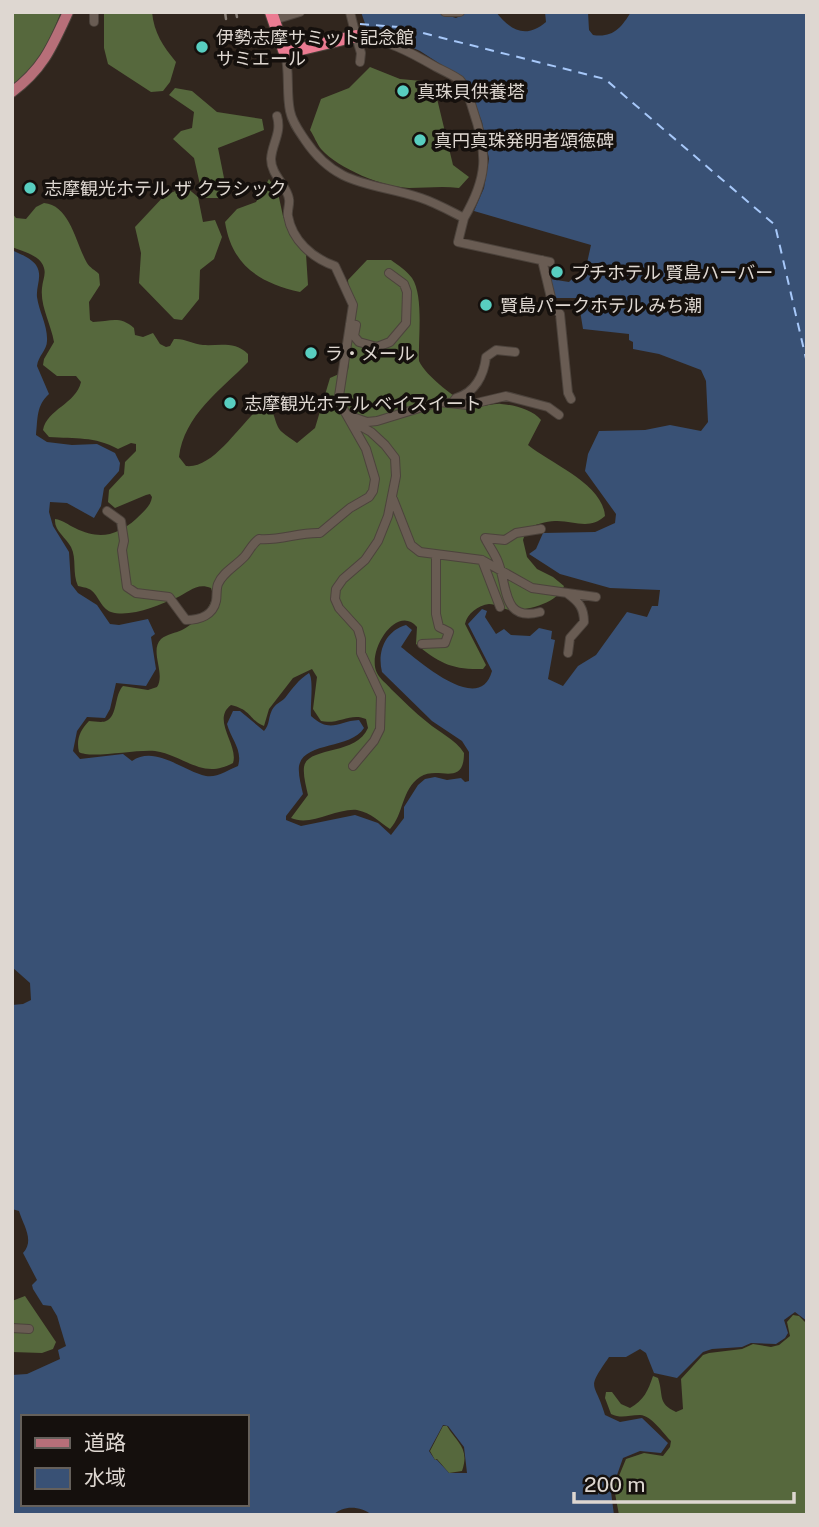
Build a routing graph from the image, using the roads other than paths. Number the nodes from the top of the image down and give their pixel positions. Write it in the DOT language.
graph roads {
  1 [pos="68,12"];
  2 [pos="94,12"];
  3 [pos="300,12"];
  4 [pos="350,12"];
  5 [pos="445,12"];
  6 [pos="460,12"];
  7 [pos="273,16"];
  8 [pos="94,22"];
  9 [pos="356,36"];
  10 [pos="285,53"];
  11 [pos="359,62"];
  12 [pos="12,92"];
  13 [pos="277,116"];
  14 [pos="464,218"];
  15 [pos="389,273"];
  16 [pos="350,324"];
  17 [pos="515,352"];
  18 [pos="571,399"];
  19 [pos="453,402"];
  20 [pos="347,415"];
  21 [pos="559,415"];
  22 [pos="353,426"];
  23 [pos="393,497"];
  24 [pos="107,511"];
  25 [pos="541,528"];
  26 [pos="436,556"];
  27 [pos="482,560"];
  28 [pos="500,570"];
  29 [pos="566,593"];
  30 [pos="596,597"];
  31 [pos="500,607"];
  32 [pos="540,612"];
  33 [pos="422,644"];
  34 [pos="568,653"];
  35 [pos="353,766"];
  36 [pos="12,1328"];
  37 [pos="29,1329"];
  1 -- 12 [label="main road"];
  2 -- 8 [label="street"];
  3 -- 7 [label="street"];
  4 -- 9 [label="street"];
  5 -- 6 [label="street"];
  7 -- 10 [label="highway"];
  9 -- 10 [label="highway"];
  9 -- 11 [label="street"];
  9 -- 14 [label="street"];
  10 -- 14 [label="street"];
  13 -- 16 [label="street"];
  14 -- 18 [label="street"];
  15 -- 16 [label="street"];
  16 -- 20 [label="street"];
  17 -- 19 [label="street"];
  19 -- 20 [label="street"];
  19 -- 21 [label="street"];
  20 -- 22 [label="street"];
  22 -- 23 [label="street"];
  22 -- 24 [label="street"];
  23 -- 26 [label="street"];
  23 -- 35 [label="street"];
  25 -- 28 [label="street"];
  26 -- 27 [label="street"];
  26 -- 33 [label="street"];
  27 -- 28 [label="street"];
  27 -- 31 [label="street"];
  28 -- 29 [label="street"];
  28 -- 32 [label="street"];
  29 -- 30 [label="street"];
  29 -- 34 [label="street"];
  36 -- 37 [label="street"];
}
